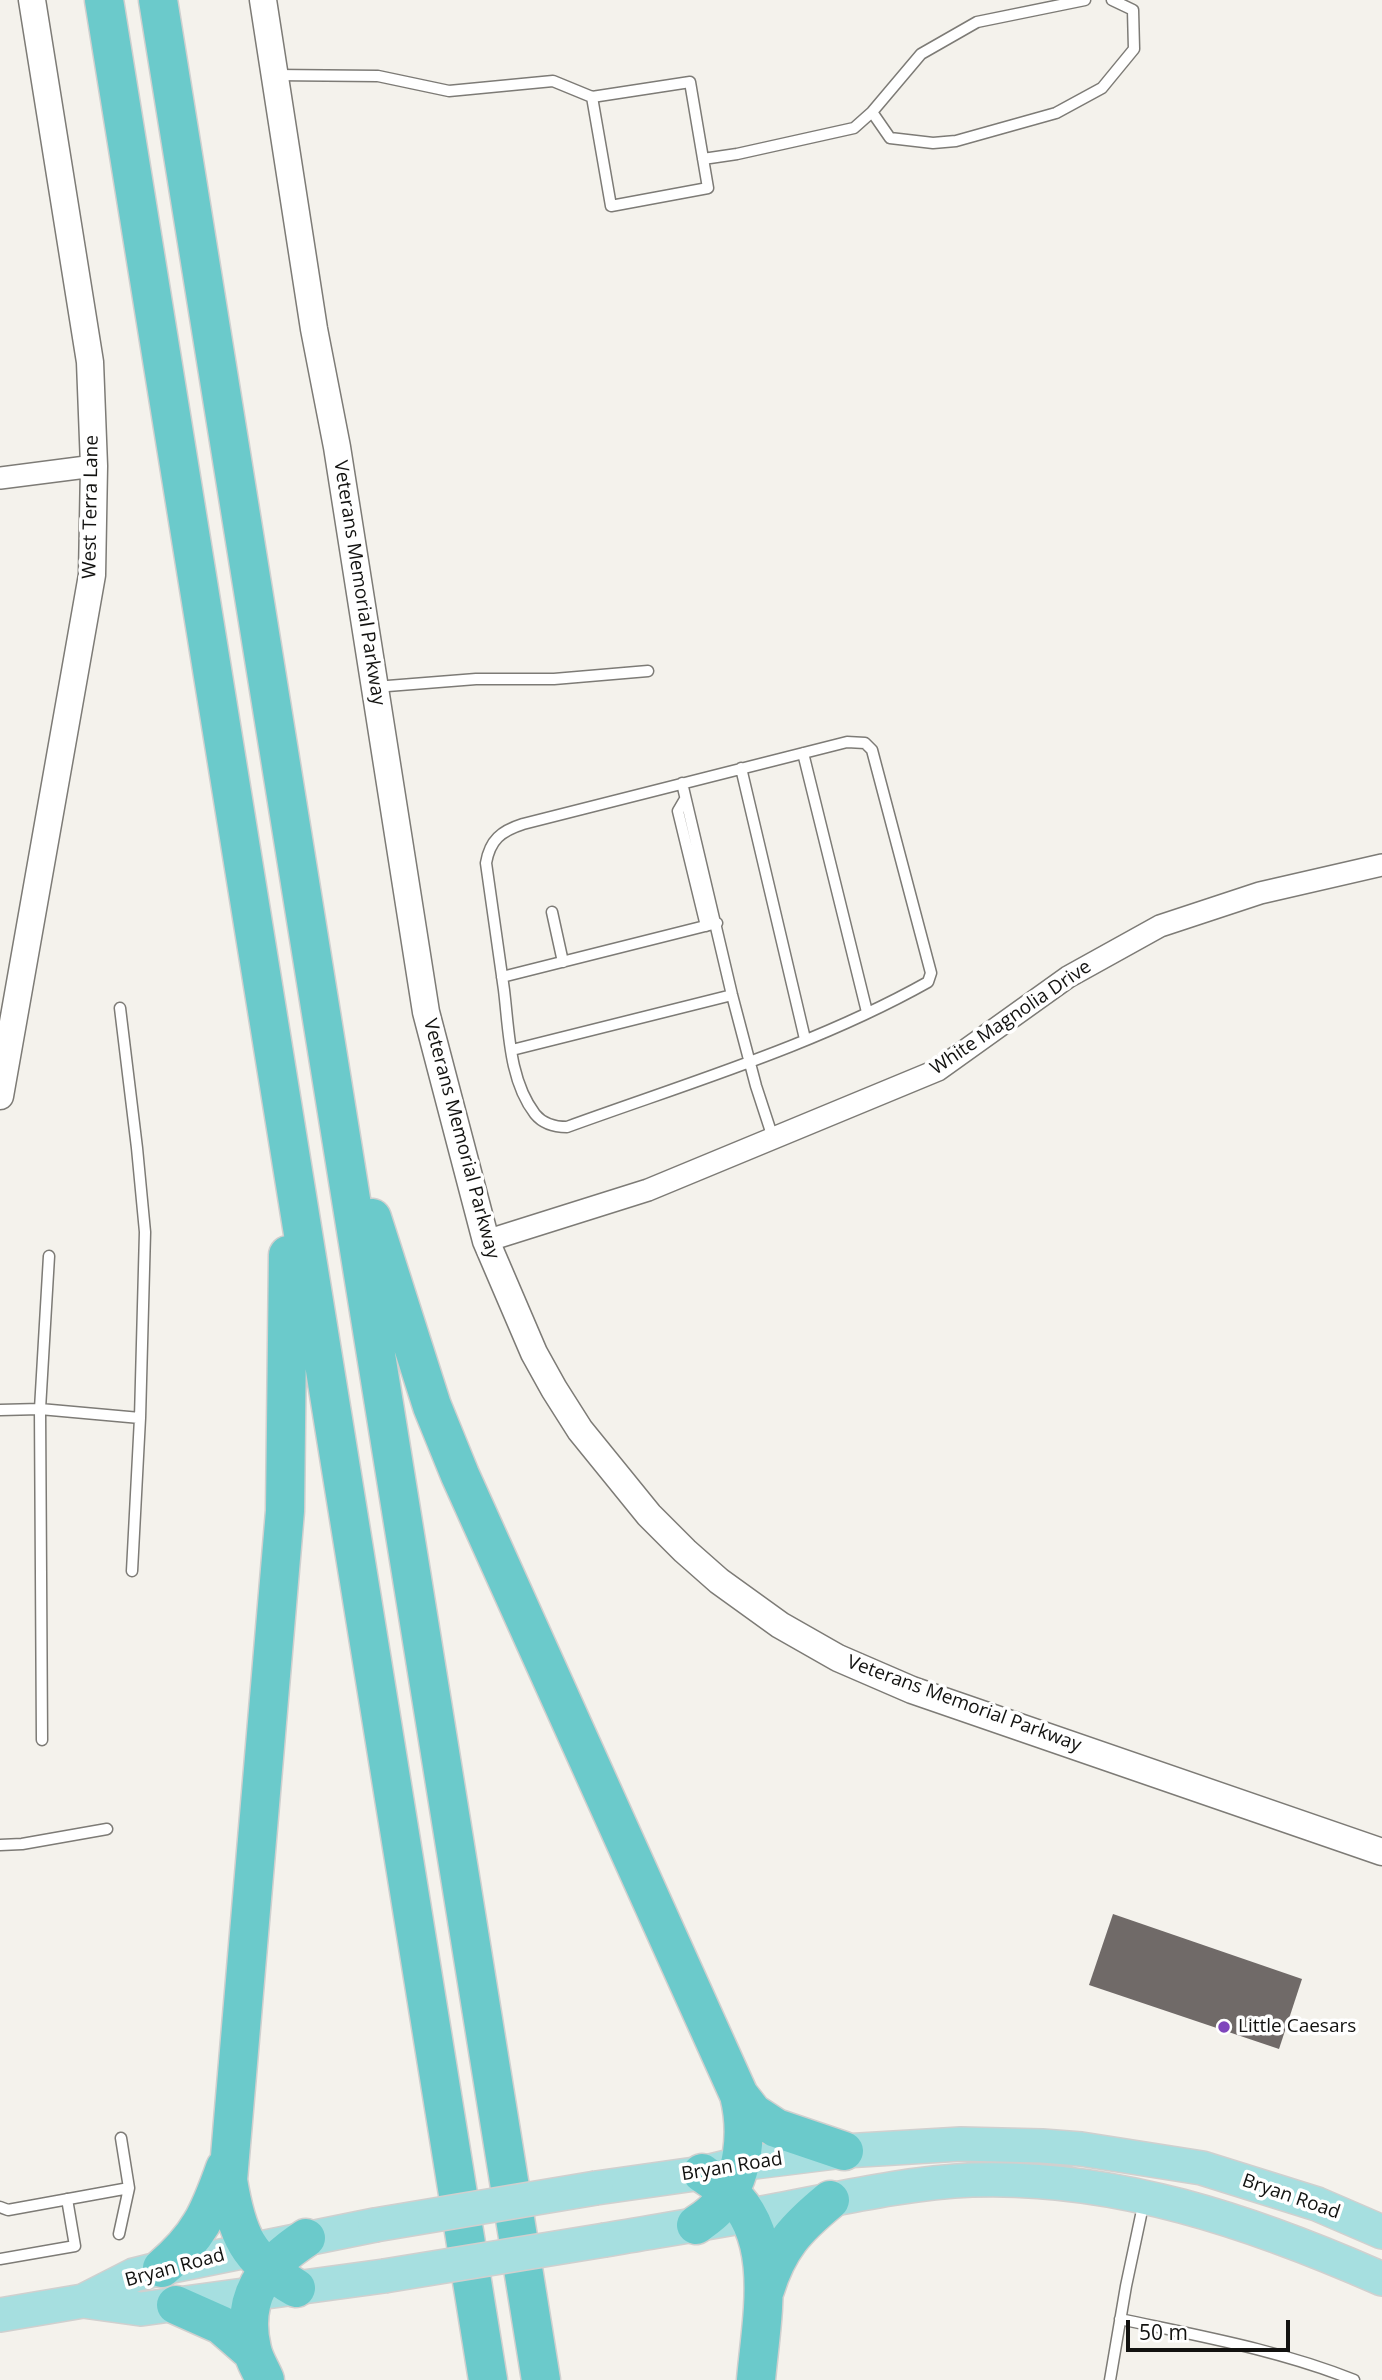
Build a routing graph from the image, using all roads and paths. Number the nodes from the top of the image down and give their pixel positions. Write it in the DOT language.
graph roads {
  1 [pos="32,0"];
  2 [pos="104,0"];
  3 [pos="158,0"];
  4 [pos="263,0"];
  5 [pos="1086,0"];
  6 [pos="1112,0"];
  7 [pos="274,75"];
  8 [pos="592,97"];
  9 [pos="872,112"];
  10 [pos="703,159"];
  11 [pos="94,466"];
  12 [pos="0,478"];
  13 [pos="648,671"];
  14 [pos="375,687"];
  15 [pos="803,753"];
  16 [pos="741,768"];
  17 [pos="682,783"];
  18 [pos="1382,865"];
  19 [pos="552,912"];
  20 [pos="711,924"];
  21 [pos="563,962"];
  22 [pos="502,977"];
  23 [pos="732,995"];
  24 [pos="120,1008"];
  25 [pos="867,1012"];
  26 [pos="805,1039"];
  27 [pos="512,1050"];
  28 [pos="749,1060"];
  29 [pos="0,1096"];
  30 [pos="284,1108"];
  31 [pos="339,1124"];
  32 [pos="774,1138"];
  33 [pos="486,1241"];
  34 [pos="50,1256"];
  35 [pos="40,1409"];
  36 [pos="0,1410"];
  37 [pos="140,1418"];
  38 [pos="132,1571"];
  39 [pos="42,1740"];
  40 [pos="107,1829"];
  41 [pos="0,1845"];
  42 [pos="1382,1852"];
  43 [pos="739,2095"];
  44 [pos="121,2138"];
  45 [pos="844,2151"];
  46 [pos="228,2159"];
  47 [pos="730,2186"];
  48 [pos="129,2188"];
  49 [pos="1145,2198"];
  50 [pos="67,2199"];
  51 [pos="830,2200"];
  52 [pos="0,2207"];
  53 [pos="696,2225"];
  54 [pos="1382,2232"];
  55 [pos="119,2234"];
  56 [pos="306,2238"];
  57 [pos="0,2259"];
  58 [pos="162,2268"];
  59 [pos="267,2275"];
  60 [pos="1382,2279"];
  61 [pos="764,2296"];
  62 [pos="83,2301"];
  63 [pos="176,2305"];
  64 [pos="0,2315"];
  65 [pos="1120,2319"];
  66 [pos="259,2366"];
  67 [pos="1313,2366"];
  68 [pos="488,2380"];
  69 [pos="541,2380"];
  70 [pos="756,2380"];
  71 [pos="1110,2380"];
  72 [pos="1312,2380"];
  73 [pos="1354,2380"];
  1 -- 11 [label="street, West Terra Lane"];
  2 -- 30 [label="highway"];
  3 -- 31 [label="highway"];
  4 -- 7 [label="street, Veterans Memorial Parkway"];
  5 -- 9 [label="lane"];
  6 -- 9 [label="lane"];
  7 -- 8 [label="lane"];
  7 -- 14 [label="street, Veterans Memorial Parkway"];
  8 -- 10 [label="lane"];
  8 -- 10 [label="lane"];
  9 -- 10 [label="lane"];
  11 -- 12 [label="street"];
  11 -- 29 [label="street, West Terra Lane"];
  13 -- 14 [label="lane"];
  14 -- 33 [label="street, Veterans Memorial Parkway"];
  15 -- 16 [label="lane"];
  15 -- 25 [label="lane"];
  15 -- 25 [label="lane"];
  16 -- 17 [label="lane"];
  16 -- 26 [label="lane"];
  17 -- 20 [label="lane"];
  17 -- 22 [label="lane"];
  18 -- 32 [label="street, White Magnolia Drive"];
  19 -- 21 [label="lane"];
  20 -- 21 [label="lane"];
  20 -- 23 [label="lane"];
  21 -- 22 [label="lane"];
  22 -- 27 [label="lane"];
  23 -- 27 [label="lane"];
  23 -- 28 [label="lane"];
  24 -- 37 [label="lane"];
  25 -- 26 [label="lane"];
  26 -- 28 [label="lane"];
  27 -- 28 [label="lane"];
  28 -- 32 [label="lane"];
  30 -- 46 [label="highway"];
  30 -- 68 [label="highway"];
  31 -- 43 [label="highway"];
  31 -- 69 [label="highway"];
  32 -- 33 [label="street, White Magnolia Drive"];
  33 -- 42 [label="street, Veterans Memorial Parkway"];
  34 -- 35 [label="lane"];
  35 -- 36 [label="lane"];
  35 -- 37 [label="lane"];
  35 -- 39 [label="lane"];
  37 -- 38 [label="lane"];
  40 -- 41 [label="lane"];
  43 -- 45 [label="highway"];
  43 -- 47 [label="highway"];
  44 -- 48 [label="lane"];
  45 -- 47 [label="main road, Bryan Road"];
  45 -- 54 [label="main road, Bryan Road"];
  46 -- 58 [label="highway"];
  46 -- 59 [label="highway"];
  47 -- 51 [label="main road, Bryan Road"];
  47 -- 53 [label="highway"];
  47 -- 56 [label="main road, Bryan Road, bridge"];
  47 -- 61 [label="highway"];
  48 -- 50 [label="lane"];
  48 -- 55 [label="lane"];
  49 -- 51 [label="main road, Bryan Road"];
  49 -- 60 [label="main road, Bryan Road"];
  49 -- 65 [label="lane"];
  50 -- 52 [label="lane"];
  50 -- 57 [label="lane"];
  51 -- 61 [label="highway"];
  53 -- 59 [label="main road, Bryan Road, bridge"];
  56 -- 59 [label="highway"];
  58 -- 59 [label="main road, Bryan Road"];
  58 -- 62 [label="main road, Bryan Road"];
  59 -- 63 [label="main road, Bryan Road"];
  59 -- 66 [label="highway"];
  61 -- 70 [label="highway"];
  62 -- 63 [label="main road, Bryan Road"];
  62 -- 64 [label="main road, Bryan Road"];
  63 -- 66 [label="highway"];
  65 -- 67 [label="lane"];
  65 -- 71 [label="lane"];
  67 -- 72 [label="lane"];
  67 -- 73 [label="lane"];
}
